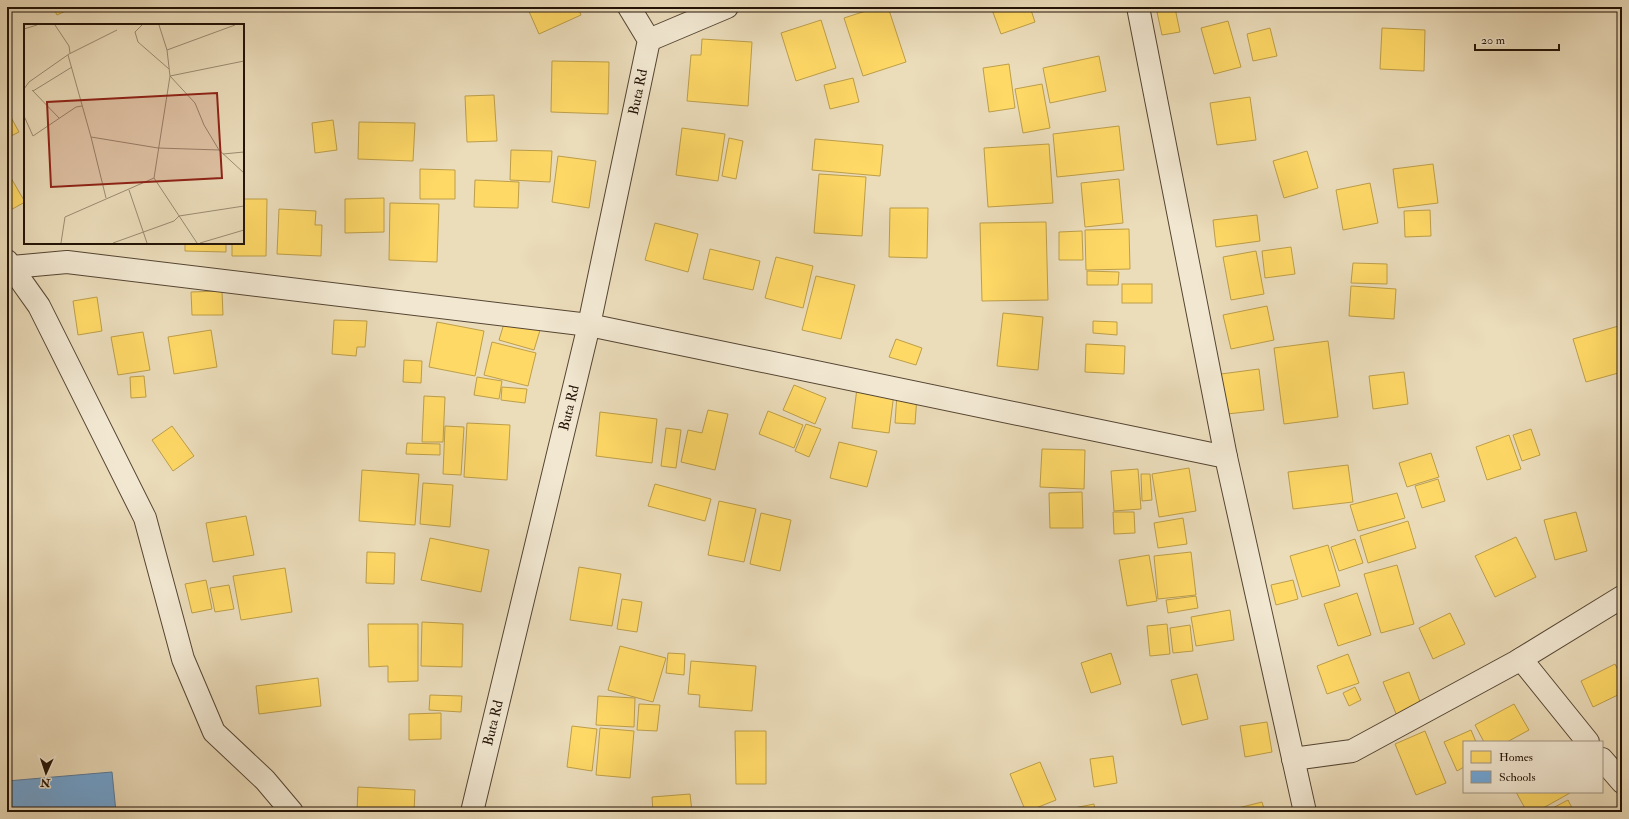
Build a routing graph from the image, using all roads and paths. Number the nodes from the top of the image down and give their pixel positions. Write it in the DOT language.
graph roads {
  1 [pos="629,7"];
  2 [pos="727,7"];
  3 [pos="1138,7"];
  4 [pos="649,40"];
  5 [pos="10,264"];
  6 [pos="589,325"];
  7 [pos="1226,457"];
  8 [pos="1622,597"];
  9 [pos="1521,659"];
  10 [pos="1587,741"];
  11 [pos="1293,759"];
  12 [pos="1603,760"];
  13 [pos="1622,782"];
  14 [pos="292,812"];
  15 [pos="472,812"];
  16 [pos="1305,812"];
  1 -- 4 [label="street"];
  2 -- 4 [label="street"];
  3 -- 7 [label="street"];
  4 -- 6 [label="street, Buta Rd"];
  5 -- 6 [label="street"];
  5 -- 14 [label="street"];
  6 -- 7 [label="street"];
  6 -- 15 [label="street, Buta Rd"];
  7 -- 11 [label="street"];
  8 -- 9 [label="street"];
  9 -- 10 [label="street"];
  9 -- 11 [label="street"];
  11 -- 16 [label="street"];
  12 -- 13 [label="street"];
}
